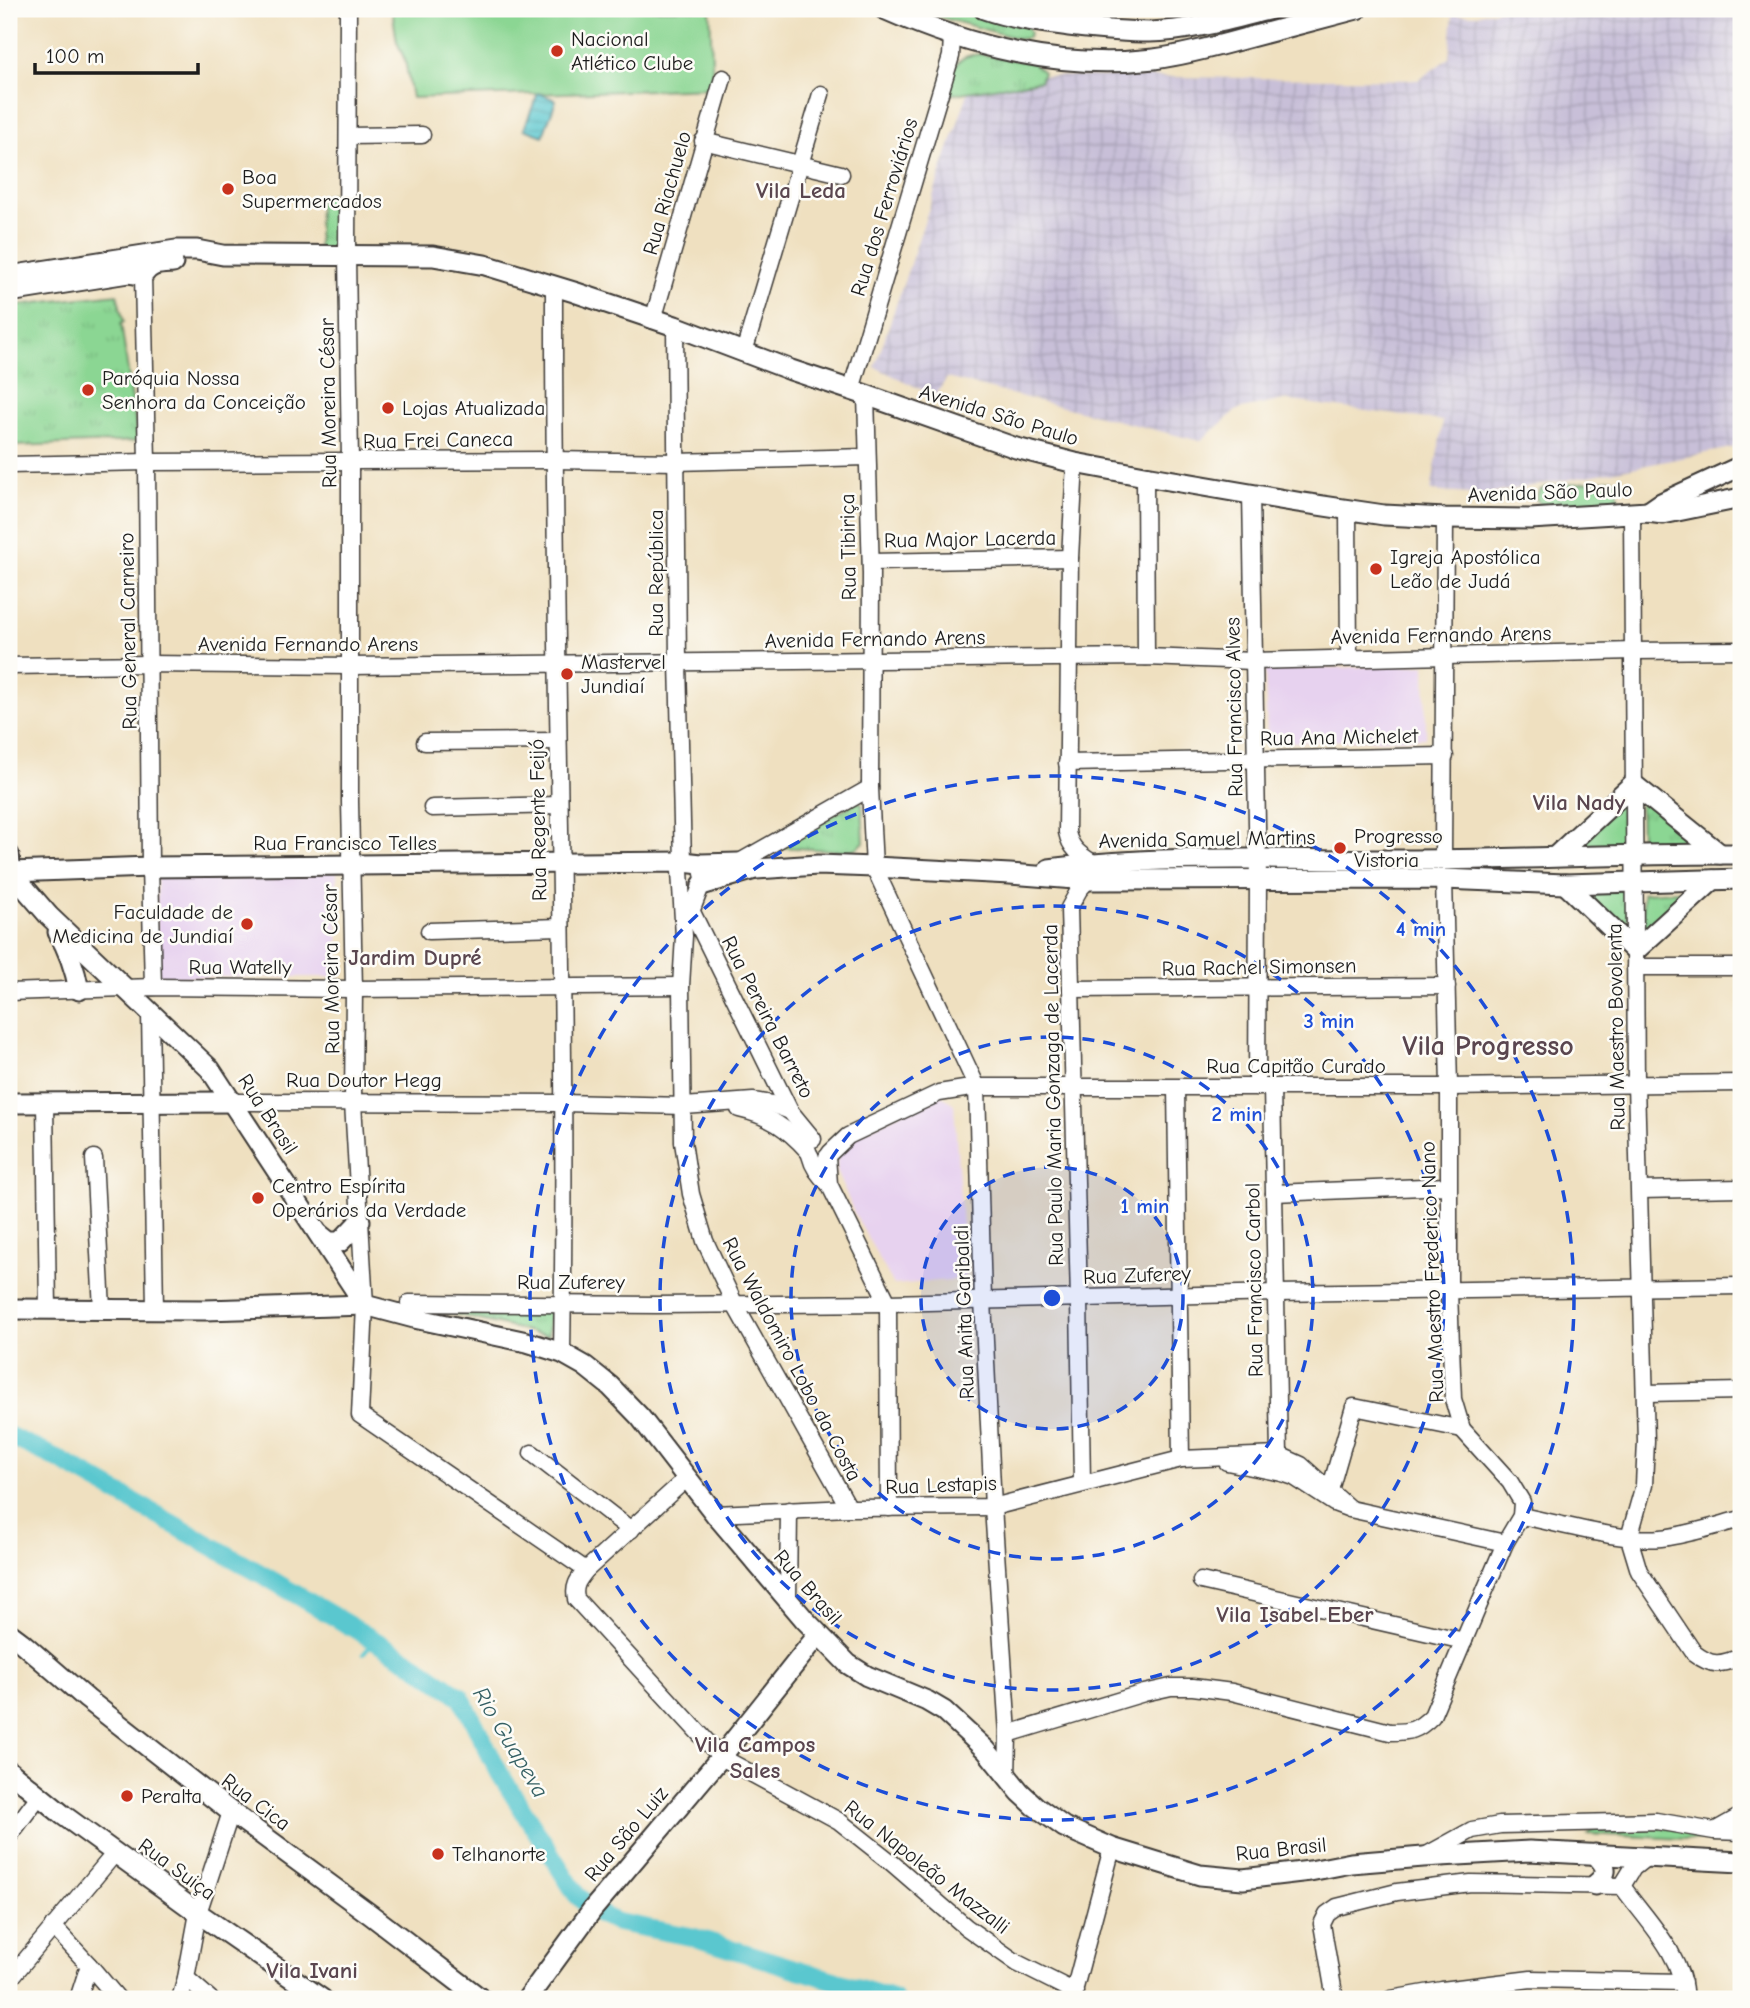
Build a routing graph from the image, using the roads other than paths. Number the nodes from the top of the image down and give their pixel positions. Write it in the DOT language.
graph roads {
  1 [pos="348,9"];
  2 [pos="884,9"];
  3 [pos="984,9"];
  4 [pos="1271,9"];
  5 [pos="1357,9"];
  6 [pos="1039,22"];
  7 [pos="952,35"];
  8 [pos="1015,54"];
  9 [pos="723,78"];
  10 [pos="821,94"];
  11 [pos="422,135"];
  12 [pos="348,136"];
  13 [pos="703,141"];
  14 [pos="801,166"];
  15 [pos="841,174"];
  16 [pos="223,255"];
  17 [pos="347,255"];
  18 [pos="53,269"];
  19 [pos="143,275"];
  20 [pos="9,276"];
  21 [pos="9,282"];
  22 [pos="554,287"];
  23 [pos="9,292"];
  24 [pos="653,320"];
  25 [pos="675,326"];
  26 [pos="744,352"];
  27 [pos="859,392"];
  28 [pos="867,457"];
  29 [pos="553,460"];
  30 [pos="147,462"];
  31 [pos="350,462"];
  32 [pos="676,462"];
  33 [pos="1075,463"];
  34 [pos="9,465"];
  35 [pos="1741,466"];
  36 [pos="1145,476"];
  37 [pos="1251,494"];
  38 [pos="1741,498"];
  39 [pos="1348,510"];
  40 [pos="1640,513"];
  41 [pos="1445,518"];
  42 [pos="1070,558"];
  43 [pos="871,562"];
  44 [pos="1741,650"];
  45 [pos="1634,651"];
  46 [pos="1445,656"];
  47 [pos="1146,657"];
  48 [pos="1349,658"];
  49 [pos="1067,659"];
  50 [pos="870,660"];
  51 [pos="1254,660"];
  52 [pos="678,662"];
  53 [pos="149,664"];
  54 [pos="557,664"];
  55 [pos="9,666"];
  56 [pos="351,666"];
  57 [pos="558,741"];
  58 [pos="425,742"];
  59 [pos="1444,756"];
  60 [pos="1256,759"];
  61 [pos="1067,762"];
  62 [pos="1633,784"];
  63 [pos="870,788"];
  64 [pos="559,805"];
  65 [pos="432,807"];
  66 [pos="1720,853"];
  67 [pos="1741,853"];
  68 [pos="1634,855"];
  69 [pos="1556,856"];
  70 [pos="1258,859"];
  71 [pos="692,863"];
  72 [pos="561,865"];
  73 [pos="9,866"];
  74 [pos="351,866"];
  75 [pos="747,866"];
  76 [pos="150,867"];
  77 [pos="874,867"];
  78 [pos="1443,870"];
  79 [pos="1091,872"];
  80 [pos="1258,879"];
  81 [pos="1741,879"];
  82 [pos="1713,880"];
  83 [pos="681,883"];
  84 [pos="1634,883"];
  85 [pos="1565,884"];
  86 [pos="701,887"];
  87 [pos="691,910"];
  88 [pos="49,916"];
  89 [pos="561,927"];
  90 [pos="429,931"];
  91 [pos="684,936"];
  92 [pos="1635,959"];
  93 [pos="1741,967"];
  94 [pos="681,986"];
  95 [pos="1447,986"];
  96 [pos="153,987"];
  97 [pos="562,987"];
  98 [pos="125,988"];
  99 [pos="1258,988"];
  100 [pos="354,989"];
  101 [pos="1071,989"];
  102 [pos="79,990"];
  103 [pos="9,992"];
  104 [pos="150,1013"];
  105 [pos="1741,1083"];
  106 [pos="1636,1084"];
  107 [pos="977,1087"];
  108 [pos="1265,1087"];
  109 [pos="1448,1087"];
  110 [pos="1075,1088"];
  111 [pos="1176,1088"];
  112 [pos="233,1102"];
  113 [pos="9,1103"];
  114 [pos="46,1103"];
  115 [pos="153,1103"];
  116 [pos="353,1103"];
  117 [pos="563,1103"];
  118 [pos="720,1105"];
  119 [pos="684,1106"];
  120 [pos="790,1111"];
  121 [pos="818,1149"];
  122 [pos="94,1158"];
  123 [pos="1448,1186"];
  124 [pos="1741,1188"];
  125 [pos="1640,1190"];
  126 [pos="1274,1194"];
  127 [pos="360,1221"];
  128 [pos="318,1233"];
  129 [pos="1741,1286"];
  130 [pos="1641,1287"];
  131 [pos="1449,1291"];
  132 [pos="1277,1293"];
  133 [pos="1178,1297"];
  134 [pos="983,1300"];
  135 [pos="1079,1300"];
  136 [pos="409,1303"];
  137 [pos="888,1303"];
  138 [pos="365,1305"];
  139 [pos="563,1305"];
  140 [pos="735,1305"];
  141 [pos="9,1309"];
  142 [pos="48,1309"];
  143 [pos="102,1309"];
  144 [pos="155,1309"];
  145 [pos="434,1312"];
  146 [pos="562,1353"];
  147 [pos="1741,1391"];
  148 [pos="1646,1393"];
  149 [pos="1462,1429"];
  150 [pos="532,1452"];
  151 [pos="1279,1455"];
  152 [pos="1204,1458"];
  153 [pos="1181,1459"];
  154 [pos="1282,1473"];
  155 [pos="687,1478"];
  156 [pos="1082,1483"];
  157 [pos="1330,1490"];
  158 [pos="993,1507"];
  159 [pos="849,1508"];
  160 [pos="889,1508"];
  161 [pos="1350,1509"];
  162 [pos="789,1510"];
  163 [pos="715,1514"];
  164 [pos="1521,1516"];
  165 [pos="1741,1518"];
  166 [pos="631,1530"];
  167 [pos="1629,1538"];
  168 [pos="1505,1543"];
  169 [pos="586,1570"];
  170 [pos="1202,1581"];
  171 [pos="788,1601"];
  172 [pos="9,1633"];
  173 [pos="818,1635"];
  174 [pos="1464,1642"];
  175 [pos="1741,1657"];
  176 [pos="1008,1734"];
  177 [pos="721,1757"];
  178 [pos="9,1771"];
  179 [pos="1007,1778"];
  180 [pos="39,1796"];
  181 [pos="231,1812"];
  182 [pos="1741,1816"];
  183 [pos="1530,1825"];
  184 [pos="1714,1831"];
  185 [pos="1741,1832"];
  186 [pos="9,1836"];
  187 [pos="1112,1848"];
  188 [pos="1529,1851"];
  189 [pos="116,1853"];
  190 [pos="1595,1854"];
  191 [pos="1423,1857"];
  192 [pos="1647,1857"];
  193 [pos="1741,1862"];
  194 [pos="1595,1885"];
  195 [pos="1622,1886"];
  196 [pos="198,1913"];
  197 [pos="53,1926"];
  198 [pos="89,1965"];
  199 [pos="186,1978"];
  200 [pos="9,1980"];
  201 [pos="1683,1982"];
  202 [pos="467,1995"];
  203 [pos="1073,1996"];
  204 [pos="316,1998"];
  205 [pos="78,1999"];
  206 [pos="118,1999"];
  207 [pos="180,1999"];
  208 [pos="209,1999"];
  209 [pos="527,1999"];
  210 [pos="1335,1999"];
  211 [pos="1391,1999"];
  212 [pos="1685,1999"];
  1 -- 12 [label="street, Rua Moreira César"];
  2 -- 7 [label="main road"];
  3 -- 6 [label="main road"];
  4 -- 6 [label="main road"];
  5 -- 8 [label="main road"];
  6 -- 8 [label="main road"];
  7 -- 8 [label="main road"];
  7 -- 27 [label="street, Rua dos Ferroviários"];
  9 -- 13 [label="street, Rua Riachuelo"];
  10 -- 14 [label="street"];
  11 -- 12 [label="street"];
  12 -- 17 [label="street, Rua Moreira César"];
  13 -- 14 [label="street"];
  13 -- 24 [label="street, Rua Riachuelo"];
  14 -- 15 [label="street"];
  14 -- 26 [label="street"];
  16 -- 17 [label="main road, Avenida São Paulo"];
  16 -- 18 [label="main road"];
  16 -- 19 [label="main road"];
  17 -- 22 [label="main road, Avenida São Paulo"];
  17 -- 31 [label="street, Rua Moreira César"];
  18 -- 20 [label="main road"];
  18 -- 21 [label="main road"];
  19 -- 23 [label="main road"];
  19 -- 30 [label="street, Rua General Carneiro"];
  22 -- 24 [label="main road, Avenida São Paulo"];
  22 -- 29 [label="street, Rua Regente Feijó"];
  24 -- 25 [label="main road, Avenida São Paulo"];
  25 -- 26 [label="main road, Avenida São Paulo"];
  25 -- 32 [label="street, Rua República"];
  26 -- 27 [label="main road, Avenida São Paulo"];
  27 -- 28 [label="street, Rua Tibiriça"];
  27 -- 33 [label="main road, Avenida São Paulo"];
  28 -- 32 [label="street, Rua Frei Caneca"];
  28 -- 43 [label="street, Rua Tibiriça"];
  29 -- 31 [label="street, Rua Frei Caneca"];
  29 -- 32 [label="street, Rua Frei Caneca"];
  29 -- 54 [label="street, Rua Regente Feijó"];
  30 -- 31 [label="street, Rua Frei Caneca"];
  30 -- 34 [label="street, Rua Frei Caneca"];
  30 -- 53 [label="street, Rua General Carneiro"];
  31 -- 56 [label="street, Rua Moreira César"];
  32 -- 52 [label="street, Rua República"];
  33 -- 36 [label="main road, Avenida São Paulo"];
  33 -- 42 [label="street"];
  35 -- 40 [label="main road"];
  36 -- 37 [label="main road, Avenida São Paulo"];
  36 -- 47 [label="street"];
  37 -- 39 [label="main road, Avenida São Paulo"];
  37 -- 51 [label="street, Rua Francisco Alves"];
  38 -- 40 [label="main road, Avenida São Paulo"];
  39 -- 41 [label="main road, Avenida São Paulo"];
  39 -- 48 [label="street"];
  40 -- 41 [label="main road, Avenida São Paulo"];
  40 -- 45 [label="street, Rua Maestro Bovolenta"];
  41 -- 46 [label="street, Rua Maestro Frederico Nano"];
  42 -- 43 [label="street, Rua Major Lacerda"];
  42 -- 49 [label="street"];
  43 -- 50 [label="street, Rua Tibiriça"];
  44 -- 45 [label="street, Avenida Fernando Arens"];
  45 -- 46 [label="street, Avenida Fernando Arens"];
  45 -- 62 [label="street, Rua Maestro Bovolenta"];
  46 -- 48 [label="street, Avenida Fernando Arens"];
  46 -- 59 [label="street, Rua Maestro Frederico Nano"];
  47 -- 49 [label="street, Avenida Fernando Arens"];
  47 -- 51 [label="street, Avenida Fernando Arens"];
  48 -- 51 [label="street, Avenida Fernando Arens"];
  49 -- 50 [label="street, Avenida Fernando Arens"];
  49 -- 61 [label="street"];
  50 -- 52 [label="street, Avenida Fernando Arens"];
  50 -- 63 [label="street, Rua Tibiriça"];
  51 -- 60 [label="street, Rua Francisco Alves"];
  52 -- 54 [label="street, Avenida Fernando Arens"];
  52 -- 71 [label="street, Rua República"];
  53 -- 55 [label="street, Avenida Fernando Arens"];
  53 -- 56 [label="street, Avenida Fernando Arens"];
  53 -- 76 [label="street, Rua General Carneiro"];
  54 -- 56 [label="street, Avenida Fernando Arens"];
  54 -- 57 [label="street, Rua Regente Feijó"];
  56 -- 74 [label="street, Rua Moreira César"];
  57 -- 58 [label="street"];
  57 -- 64 [label="street, Rua Regente Feijó"];
  59 -- 60 [label="street, Rua Ana Michelet"];
  59 -- 78 [label="street, Rua Maestro Frederico Nano"];
  60 -- 61 [label="street, Rua Ana Michelet"];
  60 -- 70 [label="street, Rua Francisco Alves"];
  61 -- 79 [label="street"];
  62 -- 66 [label="main road"];
  62 -- 68 [label="street, Rua Maestro Bovolenta"];
  62 -- 69 [label="main road"];
  63 -- 75 [label="street"];
  63 -- 77 [label="street, Rua Tibiriça"];
  64 -- 65 [label="street"];
  64 -- 72 [label="street, Rua Regente Feijó"];
  66 -- 67 [label="main road, Avenida Samuel Martins"];
  66 -- 68 [label="main road, Avenida Samuel Martins"];
  68 -- 69 [label="main road, Avenida Samuel Martins"];
  68 -- 84 [label="street, Rua Maestro Bovolenta"];
  69 -- 78 [label="main road, Avenida Samuel Martins"];
  70 -- 78 [label="main road, Avenida Samuel Martins"];
  70 -- 79 [label="main road, Avenida Samuel Martins"];
  70 -- 80 [label="street, Rua Francisco Alves"];
  71 -- 72 [label="main road, Rua Francisco Telles"];
  71 -- 75 [label="main road, Avenida Samuel Martins"];
  71 -- 83 [label="street, Rua Waldomiro Lobo da Costa"];
  71 -- 86 [label="street, Rua Waldomiro Lobo da Costa"];
  72 -- 74 [label="main road, Rua Francisco Telles"];
  72 -- 89 [label="street, Rua Regente Feijó"];
  73 -- 76 [label="main road, Rua Francisco Telles"];
  73 -- 88 [label="main road"];
  74 -- 76 [label="main road, Rua Francisco Telles"];
  74 -- 100 [label="street, Rua Moreira César"];
  75 -- 77 [label="main road, Avenida Samuel Martins"];
  75 -- 86 [label="main road"];
  76 -- 96 [label="street, Rua General Carneiro"];
  77 -- 79 [label="main road, Avenida Samuel Martins"];
  77 -- 107 [label="street, Rua Anita Garibaldi"];
  78 -- 80 [label="main road, Avenida Samuel Martins"];
  78 -- 85 [label="main road, Avenida Samuel Martins"];
  78 -- 95 [label="street, Rua Maestro Frederico Nano"];
  79 -- 80 [label="main road, Avenida Samuel Martins"];
  79 -- 101 [label="street, Rua Paulo Maria Gonzaga de Lacerda"];
  80 -- 99 [label="street, Rua Francisco Alves"];
  81 -- 82 [label="main road, Avenida Samuel Martins"];
  82 -- 84 [label="main road, Avenida Samuel Martins"];
  82 -- 92 [label="main road"];
  83 -- 86 [label="street"];
  83 -- 91 [label="street, Rua Waldomiro Lobo da Costa"];
  84 -- 85 [label="main road, Avenida Samuel Martins"];
  84 -- 92 [label="street, Rua Maestro Bovolenta"];
  85 -- 92 [label="main road"];
  86 -- 87 [label="street, Rua Waldomiro Lobo da Costa"];
  87 -- 91 [label="street, Rua Waldomiro Lobo da Costa"];
  87 -- 120 [label="street, Rua Pereira Barreto"];
  88 -- 98 [label="main road, Rua Brasil"];
  88 -- 102 [label="main road"];
  89 -- 90 [label="street"];
  89 -- 97 [label="street, Rua Regente Feijó"];
  91 -- 94 [label="street, Rua Waldomiro Lobo da Costa"];
  92 -- 93 [label="street"];
  92 -- 106 [label="street, Rua Maestro Bovolenta"];
  94 -- 97 [label="street, Rua Watelly"];
  94 -- 119 [label="street, Rua Waldomiro Lobo da Costa"];
  95 -- 99 [label="street, Rua Rachel Simonsen"];
  95 -- 109 [label="street, Rua Maestro Frederico Nano"];
  96 -- 98 [label="street, Rua Watelly"];
  96 -- 100 [label="street, Rua Watelly"];
  97 -- 100 [label="street, Rua Watelly"];
  97 -- 117 [label="street, Rua Regente Feijó"];
  98 -- 102 [label="street, Rua Watelly"];
  98 -- 104 [label="main road, Rua Brasil"];
  99 -- 101 [label="street, Rua Rachel Simonsen"];
  99 -- 108 [label="street, Rua Francisco Alves"];
  100 -- 116 [label="street, Rua Moreira César"];
  101 -- 110 [label="street, Rua Paulo Maria Gonzaga de Lacerda"];
  102 -- 103 [label="street, Rua Watelly"];
  104 -- 112 [label="main road, Rua Brasil"];
  104 -- 115 [label="street"];
  105 -- 106 [label="street, Rua Capitão Curado"];
  106 -- 109 [label="street, Rua Capitão Curado"];
  106 -- 125 [label="street, Rua Maestro Bovolenta"];
  107 -- 110 [label="street, Rua Capitão Curado"];
  107 -- 121 [label="street, Rua Capitão Curado"];
  107 -- 134 [label="street, Rua Anita Garibaldi"];
  108 -- 109 [label="street, Rua Capitão Curado"];
  108 -- 111 [label="street, Rua Capitão Curado"];
  108 -- 126 [label="street, Rua Francisco Carbol"];
  109 -- 123 [label="street, Rua Maestro Frederico Nano"];
  110 -- 111 [label="street, Rua Capitão Curado"];
  110 -- 135 [label="street, Rua Paulo Maria Gonzaga de Lacerda"];
  111 -- 133 [label="street"];
  112 -- 115 [label="main road, Rua Doutor Hegg"];
  112 -- 116 [label="street, Rua Doutor Hegg"];
  112 -- 128 [label="main road, Rua Brasil"];
  113 -- 114 [label="main road, Rua Doutor Hegg"];
  114 -- 115 [label="main road, Rua Doutor Hegg"];
  114 -- 142 [label="street"];
  115 -- 144 [label="street"];
  116 -- 117 [label="street, Rua Doutor Hegg"];
  116 -- 127 [label="street, Rua Moreira César"];
  117 -- 119 [label="street, Rua Doutor Hegg"];
  117 -- 139 [label="street, Rua Regente Feijó"];
  118 -- 119 [label="street, Rua Doutor Hegg"];
  118 -- 120 [label="street, Rua Doutor Hegg"];
  118 -- 121 [label="street, Rua Doutor Hegg"];
  119 -- 140 [label="street, Rua Waldomiro Lobo da Costa"];
  120 -- 121 [label="street, Rua Pereira Barreto"];
  121 -- 137 [label="street"];
  122 -- 143 [label="street"];
  123 -- 126 [label="street"];
  123 -- 131 [label="street, Rua Maestro Frederico Nano"];
  124 -- 125 [label="street"];
  125 -- 130 [label="street, Rua Maestro Bovolenta"];
  126 -- 132 [label="street, Rua Francisco Carbol"];
  127 -- 128 [label="main road"];
  127 -- 138 [label="street, Rua Moreira César"];
  128 -- 138 [label="main road, Rua Brasil"];
  129 -- 130 [label="street, Rua Zuferey"];
  130 -- 131 [label="street, Rua Zuferey"];
  130 -- 148 [label="street, Rua Maestro Bovolenta"];
  131 -- 132 [label="street, Rua Zuferey"];
  131 -- 149 [label="street, Rua Maestro Frederico Nano"];
  132 -- 133 [label="street, Rua Zuferey"];
  132 -- 151 [label="street, Rua Francisco Carbol"];
  133 -- 135 [label="street, Rua Zuferey"];
  133 -- 153 [label="street"];
  134 -- 135 [label="street, Rua Zuferey"];
  134 -- 137 [label="street, Rua Zuferey"];
  134 -- 158 [label="street, Rua Anita Garibaldi"];
  135 -- 156 [label="street, Rua Paulo Maria Gonzaga de Lacerda"];
  136 -- 145 [label="street, Rua Zuferey"];
  137 -- 140 [label="street, Rua Zuferey"];
  137 -- 160 [label="street"];
  138 -- 144 [label="main road"];
  138 -- 145 [label="main road, Rua Brasil"];
  138 -- 169 [label="street, Rua Moreira César"];
  139 -- 140 [label="street, Rua Zuferey"];
  139 -- 145 [label="street, Rua Zuferey"];
  139 -- 146 [label="street, Rua Regente Feijó"];
  140 -- 159 [label="street, Rua Waldomiro Lobo da Costa"];
  141 -- 142 [label="main road"];
  142 -- 143 [label="main road"];
  143 -- 144 [label="main road"];
  145 -- 146 [label="main road, Rua Brasil"];
  146 -- 155 [label="main road, Rua Brasil"];
  147 -- 148 [label="street"];
  148 -- 167 [label="street, Rua Maestro Bovolenta"];
  149 -- 157 [label="street"];
  149 -- 164 [label="street, Rua Maestro Frederico Nano"];
  150 -- 166 [label="street"];
  151 -- 152 [label="street, Rua Lestapis"];
  151 -- 154 [label="street, Rua Francisco Carbol"];
  151 -- 157 [label="street"];
  152 -- 153 [label="street, Rua Lestapis"];
  152 -- 154 [label="street, Rua Lestapis"];
  153 -- 156 [label="street, Rua Lestapis"];
  154 -- 161 [label="street, Rua Lestapis"];
  155 -- 163 [label="main road, Rua Brasil"];
  155 -- 166 [label="street"];
  156 -- 158 [label="street, Rua Lestapis"];
  157 -- 161 [label="street"];
  158 -- 160 [label="street, Rua Lestapis"];
  158 -- 176 [label="street, Rua Anita Garibaldi"];
  159 -- 160 [label="street, Rua Lestapis"];
  159 -- 162 [label="street, Rua Lestapis"];
  161 -- 168 [label="street, Rua Lestapis"];
  162 -- 163 [label="street, Rua Lestapis"];
  162 -- 171 [label="street"];
  163 -- 171 [label="main road, Rua Brasil"];
  164 -- 167 [label="street"];
  164 -- 168 [label="street"];
  165 -- 167 [label="street"];
  166 -- 169 [label="street"];
  167 -- 175 [label="street"];
  168 -- 174 [label="street"];
  169 -- 177 [label="street, Rua Napoleão Mazzalli"];
  170 -- 174 [label="street"];
  171 -- 173 [label="main road, Rua Brasil"];
  172 -- 181 [label="main road, Rua Cica"];
  173 -- 177 [label="main road, Rua São Luiz"];
  173 -- 179 [label="main road, Rua Brasil"];
  174 -- 176 [label="street"];
  176 -- 179 [label="street, Rua Anita Garibaldi"];
  177 -- 203 [label="street, Rua Napoleão Mazzalli"];
  177 -- 209 [label="main road, Rua São Luiz"];
  178 -- 180 [label="main road, Rua Suiça"];
  179 -- 187 [label="main road, Rua Brasil"];
  180 -- 186 [label="street"];
  180 -- 189 [label="main road, Rua Suiça"];
  181 -- 196 [label="street"];
  181 -- 202 [label="main road, Rua Cica"];
  182 -- 184 [label="street"];
  183 -- 184 [label="street"];
  183 -- 188 [label="street"];
  183 -- 191 [label="street"];
  184 -- 185 [label="street"];
  187 -- 191 [label="main road, Rua Brasil"];
  187 -- 203 [label="street"];
  188 -- 190 [label="main road, Rua Brasil"];
  188 -- 191 [label="main road, Rua Brasil"];
  189 -- 196 [label="main road, Rua Suiça"];
  189 -- 197 [label="street"];
  190 -- 192 [label="main road, Rua Brasil"];
  190 -- 194 [label="main road"];
  192 -- 193 [label="main road, Rua Brasil"];
  192 -- 195 [label="street"];
  194 -- 195 [label="street"];
  194 -- 210 [label="street"];
  195 -- 201 [label="street"];
  196 -- 199 [label="street"];
  196 -- 204 [label="main road, Rua Suiça"];
  197 -- 198 [label="street"];
  197 -- 200 [label="street"];
  198 -- 205 [label="street"];
  198 -- 206 [label="street"];
  199 -- 207 [label="street"];
  199 -- 208 [label="street"];
  201 -- 211 [label="street"];
  201 -- 212 [label="street"];
}
